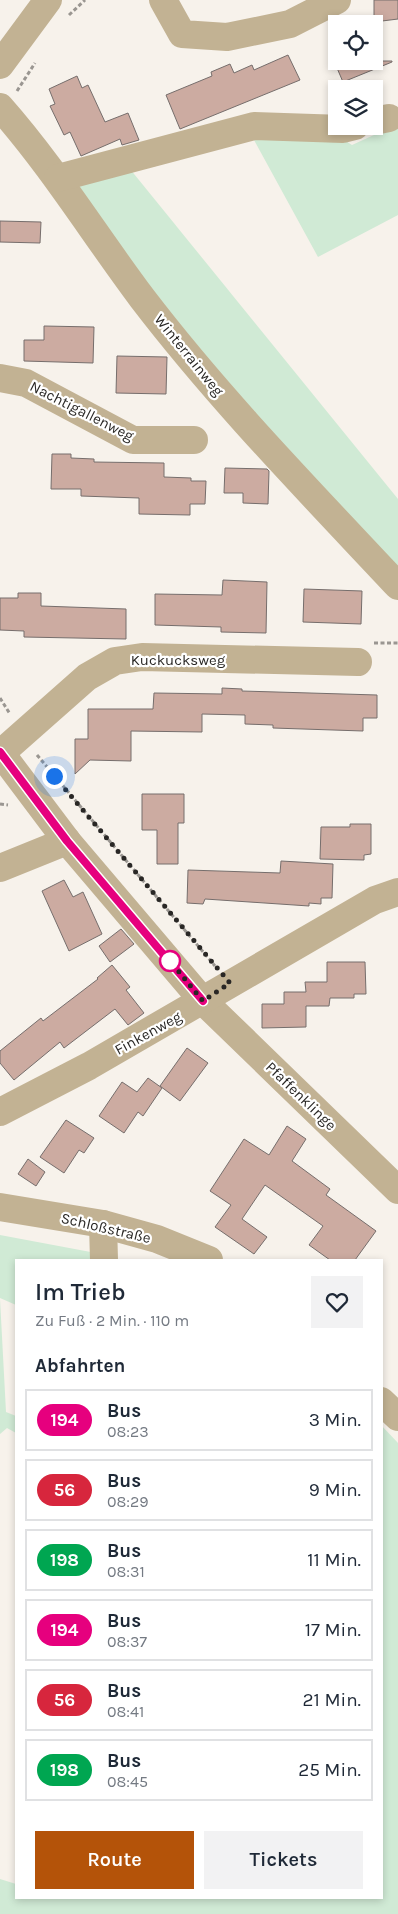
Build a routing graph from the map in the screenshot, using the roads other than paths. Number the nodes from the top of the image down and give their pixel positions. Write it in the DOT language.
graph roads {
  1 [pos="163,0"];
  2 [pos="337,0"];
  3 [pos="58,9"];
  4 [pos="0,65"];
  5 [pos="2,109"];
  6 [pos="328,128"];
  7 [pos="58,178"];
  8 [pos="0,378"];
  9 [pos="194,440"];
  10 [pos="398,586"];
  11 [pos="358,662"];
  12 [pos="0,752"];
  13 [pos="67,841"];
  14 [pos="0,868"];
  15 [pos="398,892"];
  16 [pos="203,1001"];
  17 [pos="0,1112"];
  18 [pos="396,1184"];
  19 [pos="0,1207"];
  20 [pos="103,1224"];
  21 [pos="104,1259"];
  22 [pos="207,1259"];
  23 [pos="383,1404"];
  24 [pos="398,1417"];
  1 -- 2 [label="street"];
  3 -- 4 [label="street"];
  5 -- 7 [label="street, Winterrainweg"];
  6 -- 7 [label="street"];
  7 -- 10 [label="street, Winterrainweg"];
  8 -- 9 [label="street, Nachtigallenweg"];
  11 -- 12 [label="street, Kuckucksweg"];
  12 -- 13 [label="street, Pfaffenklinge"];
  13 -- 14 [label="street"];
  13 -- 16 [label="street, Pfaffenklinge"];
  15 -- 16 [label="street, Finkenweg"];
  16 -- 17 [label="street, Finkenweg"];
  16 -- 18 [label="street, Pfaffenklinge"];
  19 -- 20 [label="street, Schloßstraße"];
  20 -- 21 [label="street"];
  20 -- 22 [label="street, Schloßstraße"];
  23 -- 24 [label="street"];
}
